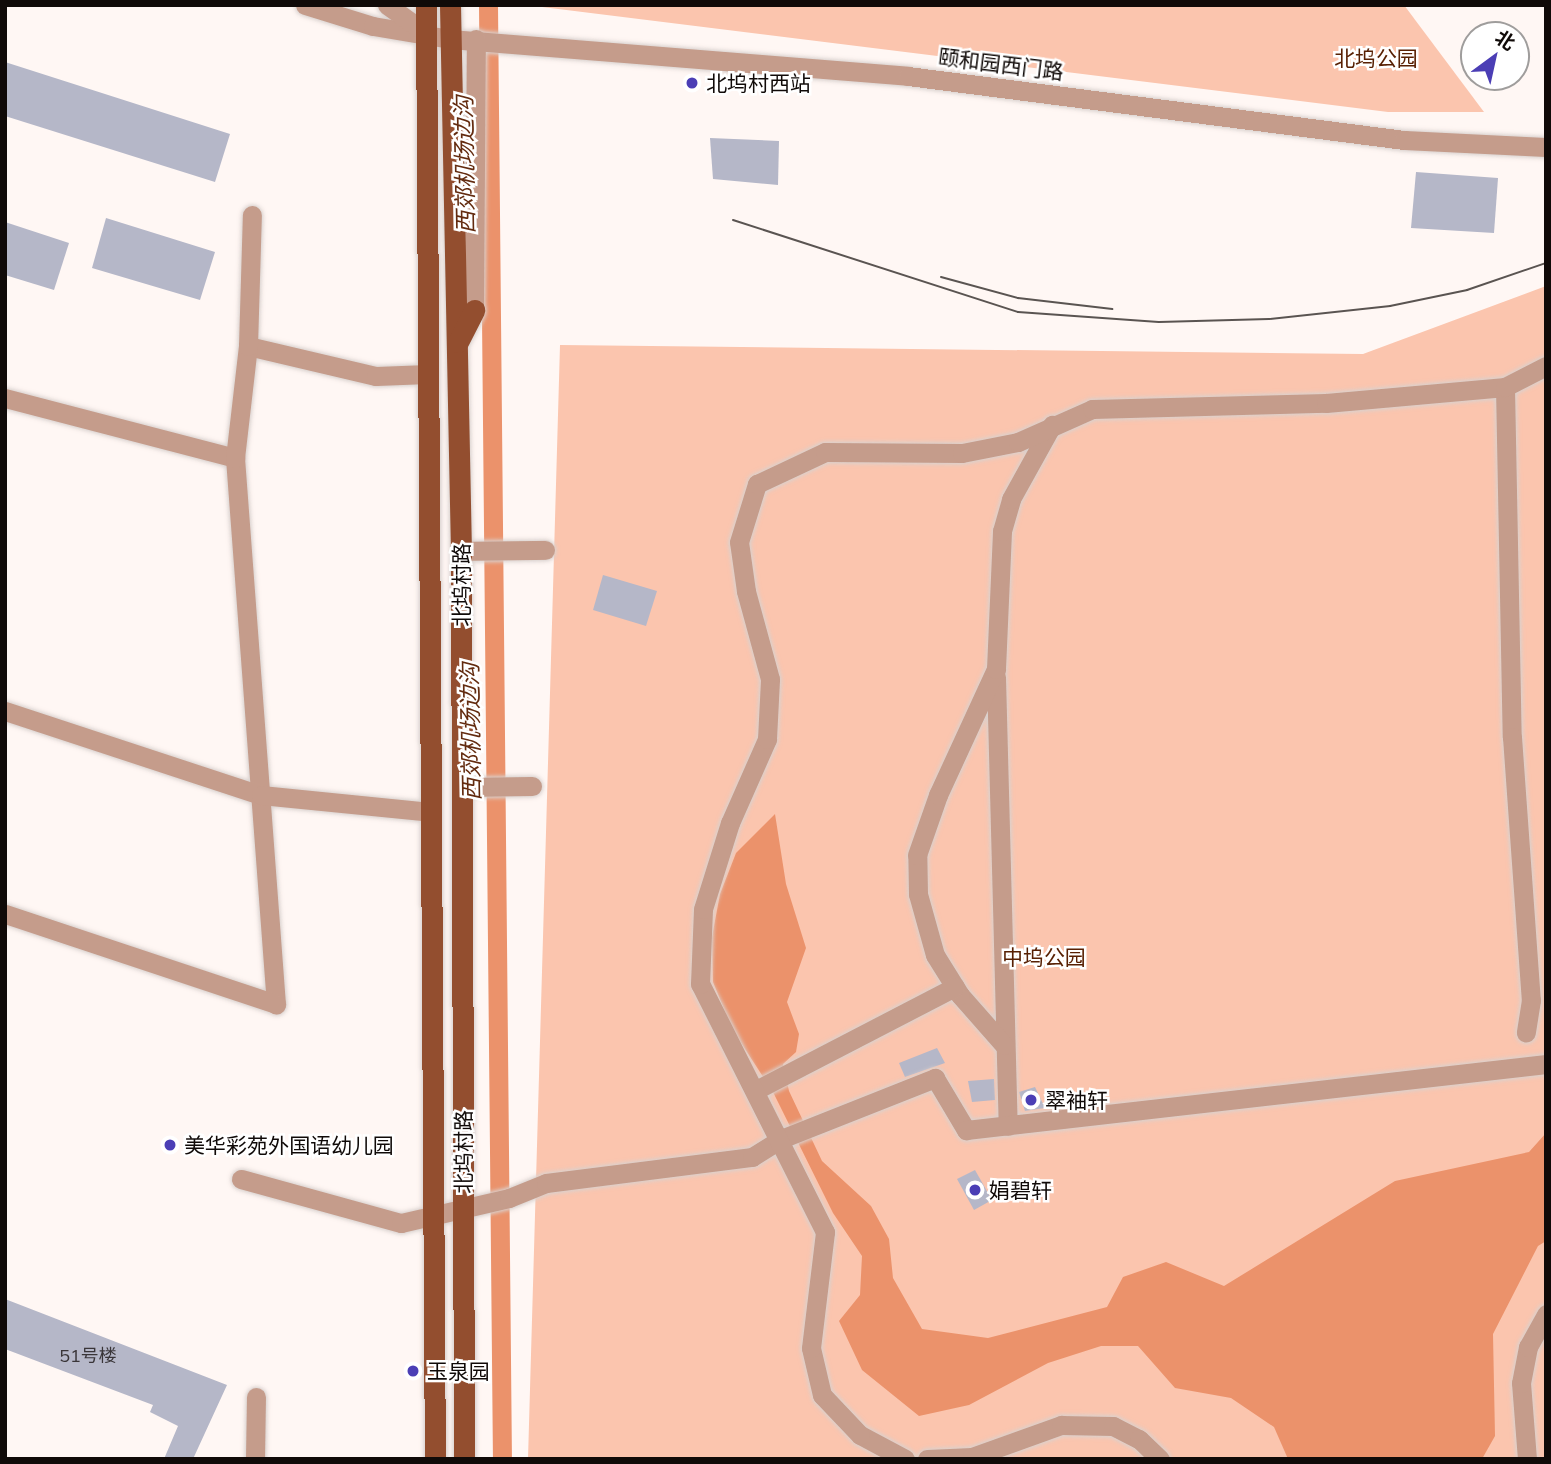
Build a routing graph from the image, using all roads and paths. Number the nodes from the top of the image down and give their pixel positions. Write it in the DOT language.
graph roads {
  1 [pos="304,5"];
  2 [pos="387,5"];
  3 [pos="426,5"];
  4 [pos="450,5"];
  5 [pos="426,32"];
  6 [pos="450,39"];
  7 [pos="476,39"];
  8 [pos="1546,147"];
  9 [pos="252,215"];
  10 [pos="474,310"];
  11 [pos="457,344"];
  12 [pos="248,346"];
  13 [pos="1546,366"];
  14 [pos="428,374"];
  15 [pos="1505,387"];
  16 [pos="5,398"];
  17 [pos="1052,425"];
  18 [pos="236,458"];
  19 [pos="471,550"];
  20 [pos="545,550"];
  21 [pos="996,669"];
  22 [pos="5,710"];
  23 [pos="462,787"];
  24 [pos="524,787"];
  25 [pos="261,795"];
  26 [pos="430,812"];
  27 [pos="5,914"];
  28 [pos="955,987"];
  29 [pos="1526,1033"];
  30 [pos="1004,1045"];
  31 [pos="1543,1065"];
  32 [pos="756,1090"];
  33 [pos="1008,1126"];
  34 [pos="781,1139"];
  35 [pos="241,1179"];
  36 [pos="463,1208"];
  37 [pos="433,1215"];
  38 [pos="1546,1314"];
  39 [pos="256,1397"];
  40 [pos="255,1459"];
  41 [pos="435,1459"];
  42 [pos="464,1459"];
  43 [pos="905,1459"];
  44 [pos="927,1459"];
  45 [pos="1160,1459"];
  46 [pos="1527,1459"];
  1 -- 5 [label="street"];
  2 -- 5 [label="street"];
  3 -- 5 [label="main road, 北坞村路"];
  4 -- 6 [label="main road, 北坞村路"];
  5 -- 6 [label="street, 颐和园西门路"];
  5 -- 14 [label="main road, 北坞村路"];
  6 -- 7 [label="street, 颐和园西门路"];
  6 -- 11 [label="main road, 北坞村路"];
  7 -- 8 [label="street, 颐和园西门路"];
  7 -- 10 [label="street"];
  9 -- 12 [label="street"];
  10 -- 11 [label="main road"];
  11 -- 19 [label="main road, 北坞村路"];
  12 -- 14 [label="street"];
  12 -- 18 [label="street"];
  13 -- 15 [label="street"];
  14 -- 26 [label="main road, 北坞村路"];
  15 -- 17 [label="street"];
  15 -- 29 [label="street"];
  16 -- 18 [label="street"];
  17 -- 21 [label="street"];
  17 -- 32 [label="street"];
  18 -- 25 [label="street"];
  19 -- 20 [label="street"];
  19 -- 23 [label="main road, 北坞村路"];
  21 -- 28 [label="street"];
  21 -- 30 [label="street"];
  22 -- 25 [label="street"];
  23 -- 24 [label="street"];
  23 -- 36 [label="main road, 北坞村路"];
  25 -- 26 [label="street"];
  25 -- 27 [label="street"];
  26 -- 37 [label="main road, 北坞村路"];
  28 -- 30 [label="street"];
  28 -- 32 [label="street"];
  30 -- 33 [label="street"];
  31 -- 33 [label="street"];
  32 -- 34 [label="street"];
  33 -- 34 [label="street"];
  34 -- 36 [label="street"];
  34 -- 43 [label="street"];
  35 -- 37 [label="street"];
  36 -- 37 [label="street"];
  36 -- 42 [label="main road, 北坞村路"];
  37 -- 41 [label="main road, 北坞村路"];
  38 -- 46 [label="street"];
  39 -- 40 [label="street"];
  44 -- 45 [label="street"];
}
